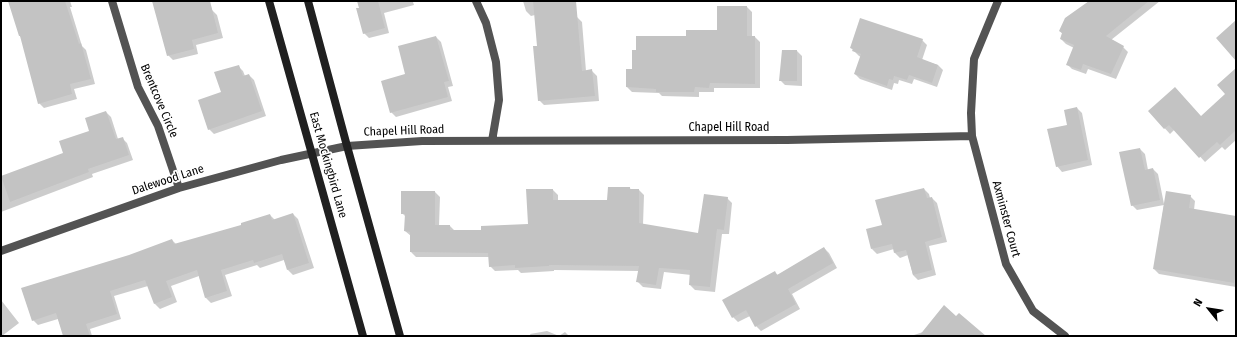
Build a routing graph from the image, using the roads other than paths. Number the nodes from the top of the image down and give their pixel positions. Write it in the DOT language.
graph roads {
  1 [pos="112,1"];
  2 [pos="269,1"];
  3 [pos="308,1"];
  4 [pos="476,1"];
  5 [pos="998,1"];
  6 [pos="972,136"];
  7 [pos="492,141"];
  8 [pos="347,146"];
  9 [pos="313,153"];
  10 [pos="179,188"];
  11 [pos="1,251"];
  12 [pos="363,336"];
  13 [pos="400,336"];
  14 [pos="1065,336"];
  1 -- 10 [label="street, Brentcove Circle"];
  2 -- 9 [label="main road, East Mockingbird Lane"];
  3 -- 8 [label="main road, East Mockingbird Lane"];
  4 -- 7 [label="street"];
  5 -- 6 [label="street"];
  6 -- 7 [label="street, Chapel Hill Road"];
  6 -- 14 [label="street, Axminster Court"];
  7 -- 8 [label="street, Chapel Hill Road"];
  8 -- 9 [label="street, Dalewood Lane"];
  8 -- 13 [label="main road, East Mockingbird Lane"];
  9 -- 10 [label="street, Dalewood Lane"];
  9 -- 12 [label="main road, East Mockingbird Lane"];
  10 -- 11 [label="street, Dalewood Lane"];
}
